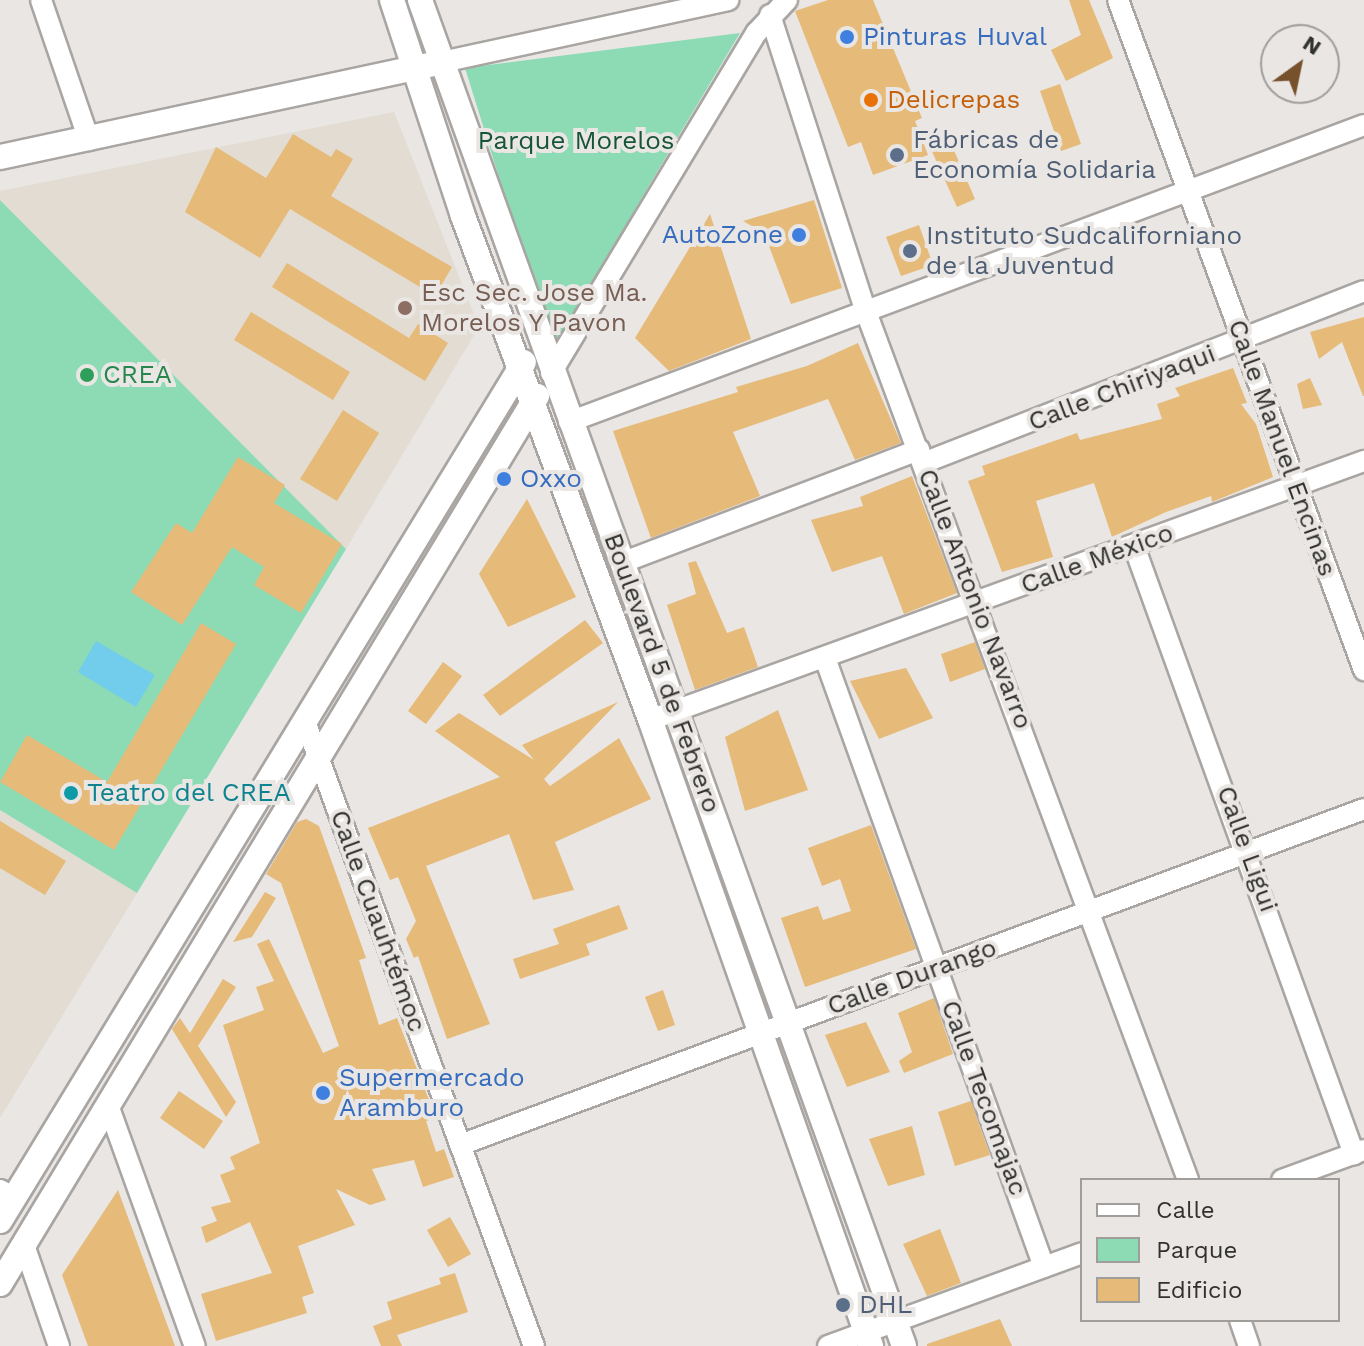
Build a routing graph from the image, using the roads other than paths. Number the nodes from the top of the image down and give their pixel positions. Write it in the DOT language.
graph roads {
  1 [pos="41,0"];
  2 [pos="392,0"];
  3 [pos="420,0"];
  4 [pos="728,0"];
  5 [pos="787,0"];
  6 [pos="1118,0"];
  7 [pos="770,15"];
  8 [pos="442,62"];
  9 [pos="416,67"];
  10 [pos="1364,125"];
  11 [pos="89,140"];
  12 [pos="0,157"];
  13 [pos="1188,190"];
  14 [pos="1364,291"];
  15 [pos="865,309"];
  16 [pos="540,336"];
  17 [pos="1243,341"];
  18 [pos="520,369"];
  19 [pos="551,373"];
  20 [pos="532,405"];
  21 [pos="569,422"];
  22 [pos="921,456"];
  23 [pos="1364,461"];
  24 [pos="1296,484"];
  25 [pos="1134,546"];
  26 [pos="621,563"];
  27 [pos="976,603"];
  28 [pos="825,658"];
  29 [pos="1364,670"];
  30 [pos="678,710"];
  31 [pos="650,719"];
  32 [pos="305,721"];
  33 [pos="319,760"];
  34 [pos="1364,809"];
  35 [pos="1248,852"];
  36 [pos="1088,912"];
  37 [pos="937,968"];
  38 [pos="788,1023"];
  39 [pos="760,1033"];
  40 [pos="108,1105"];
  41 [pos="460,1145"];
  42 [pos="1359,1152"];
  43 [pos="1187,1178"];
  44 [pos="1288,1178"];
  45 [pos="7,1194"];
  46 [pos="0,1221"];
  47 [pos="24,1245"];
  48 [pos="1080,1254"];
  49 [pos="1044,1267"];
  50 [pos="0,1284"];
  51 [pos="895,1321"];
  52 [pos="1241,1322"];
  53 [pos="869,1339"];
  54 [pos="59,1346"];
  55 [pos="195,1346"];
  56 [pos="534,1346"];
  57 [pos="828,1346"];
  58 [pos="904,1346"];
  59 [pos="1249,1346"];
  1 -- 11 [label="street"];
  2 -- 9 [label="main road, Boulevard 5 de Febrero"];
  3 -- 8 [label="main road, Boulevard 5 de Febrero"];
  4 -- 8 [label="street"];
  5 -- 7 [label="street"];
  6 -- 13 [label="street, Calle Manuel Encinas"];
  7 -- 15 [label="street, Calle Antonio Navarro"];
  7 -- 19 [label="street"];
  8 -- 9 [label="main road"];
  8 -- 16 [label="main road, Boulevard 5 de Febrero"];
  9 -- 11 [label="main road"];
  9 -- 18 [label="main road, Boulevard 5 de Febrero"];
  10 -- 13 [label="street"];
  11 -- 12 [label="main road"];
  13 -- 15 [label="street"];
  13 -- 17 [label="street, Calle Manuel Encinas"];
  14 -- 17 [label="street, Calle Chiriyaqui"];
  15 -- 21 [label="street"];
  15 -- 22 [label="street, Calle Antonio Navarro"];
  16 -- 18 [label="main road"];
  16 -- 19 [label="main road, Boulevard 5 de Febrero"];
  17 -- 22 [label="street, Calle Chiriyaqui"];
  17 -- 24 [label="street, Calle Manuel Encinas"];
  18 -- 20 [label="main road, Boulevard 5 de Febrero"];
  18 -- 32 [label="main road"];
  19 -- 20 [label="main road"];
  19 -- 21 [label="main road, Boulevard 5 de Febrero"];
  20 -- 31 [label="main road, Boulevard 5 de Febrero"];
  20 -- 33 [label="main road"];
  21 -- 26 [label="main road, Boulevard 5 de Febrero"];
  22 -- 26 [label="street, Calle Chiriyaqui"];
  22 -- 27 [label="street, Calle Antonio Navarro"];
  23 -- 24 [label="street, Calle México"];
  24 -- 25 [label="street, Calle México"];
  24 -- 29 [label="street, Calle Manuel Encinas"];
  25 -- 27 [label="street, Calle México"];
  25 -- 35 [label="street, Calle Ligui"];
  26 -- 30 [label="main road, Boulevard 5 de Febrero"];
  27 -- 28 [label="street, Calle México"];
  27 -- 36 [label="street, Calle Antonio Navarro"];
  28 -- 30 [label="street, Calle México"];
  28 -- 37 [label="street, Calle Tecomajac"];
  30 -- 31 [label="street, Calle México"];
  30 -- 38 [label="main road, Boulevard 5 de Febrero"];
  31 -- 39 [label="main road, Boulevard 5 de Febrero"];
  32 -- 33 [label="street, Calle Cuauhtémoc"];
  32 -- 45 [label="main road"];
  33 -- 40 [label="main road"];
  33 -- 41 [label="street, Calle Cuauhtémoc"];
  34 -- 35 [label="street, Calle Durango"];
  35 -- 36 [label="street, Calle Durango"];
  35 -- 42 [label="street, Calle Ligui"];
  36 -- 37 [label="street, Calle Durango"];
  36 -- 43 [label="street, Calle Antonio Navarro"];
  37 -- 38 [label="street, Calle Durango"];
  37 -- 49 [label="street, Calle Tecomajac"];
  38 -- 39 [label="street, Calle Durango"];
  38 -- 51 [label="main road, Boulevard 5 de Febrero"];
  39 -- 41 [label="street, Calle Durango"];
  39 -- 53 [label="main road, Boulevard 5 de Febrero"];
  40 -- 47 [label="main road"];
  40 -- 55 [label="street"];
  41 -- 56 [label="street, Calle Cuauhtémoc"];
  42 -- 44 [label="street"];
  45 -- 46 [label="main road"];
  47 -- 50 [label="main road"];
  47 -- 54 [label="street"];
  48 -- 49 [label="street"];
  49 -- 51 [label="street"];
  51 -- 53 [label="street"];
  51 -- 58 [label="main road, Boulevard 5 de Febrero"];
  52 -- 59 [label="street"];
  53 -- 57 [label="street"];
}
